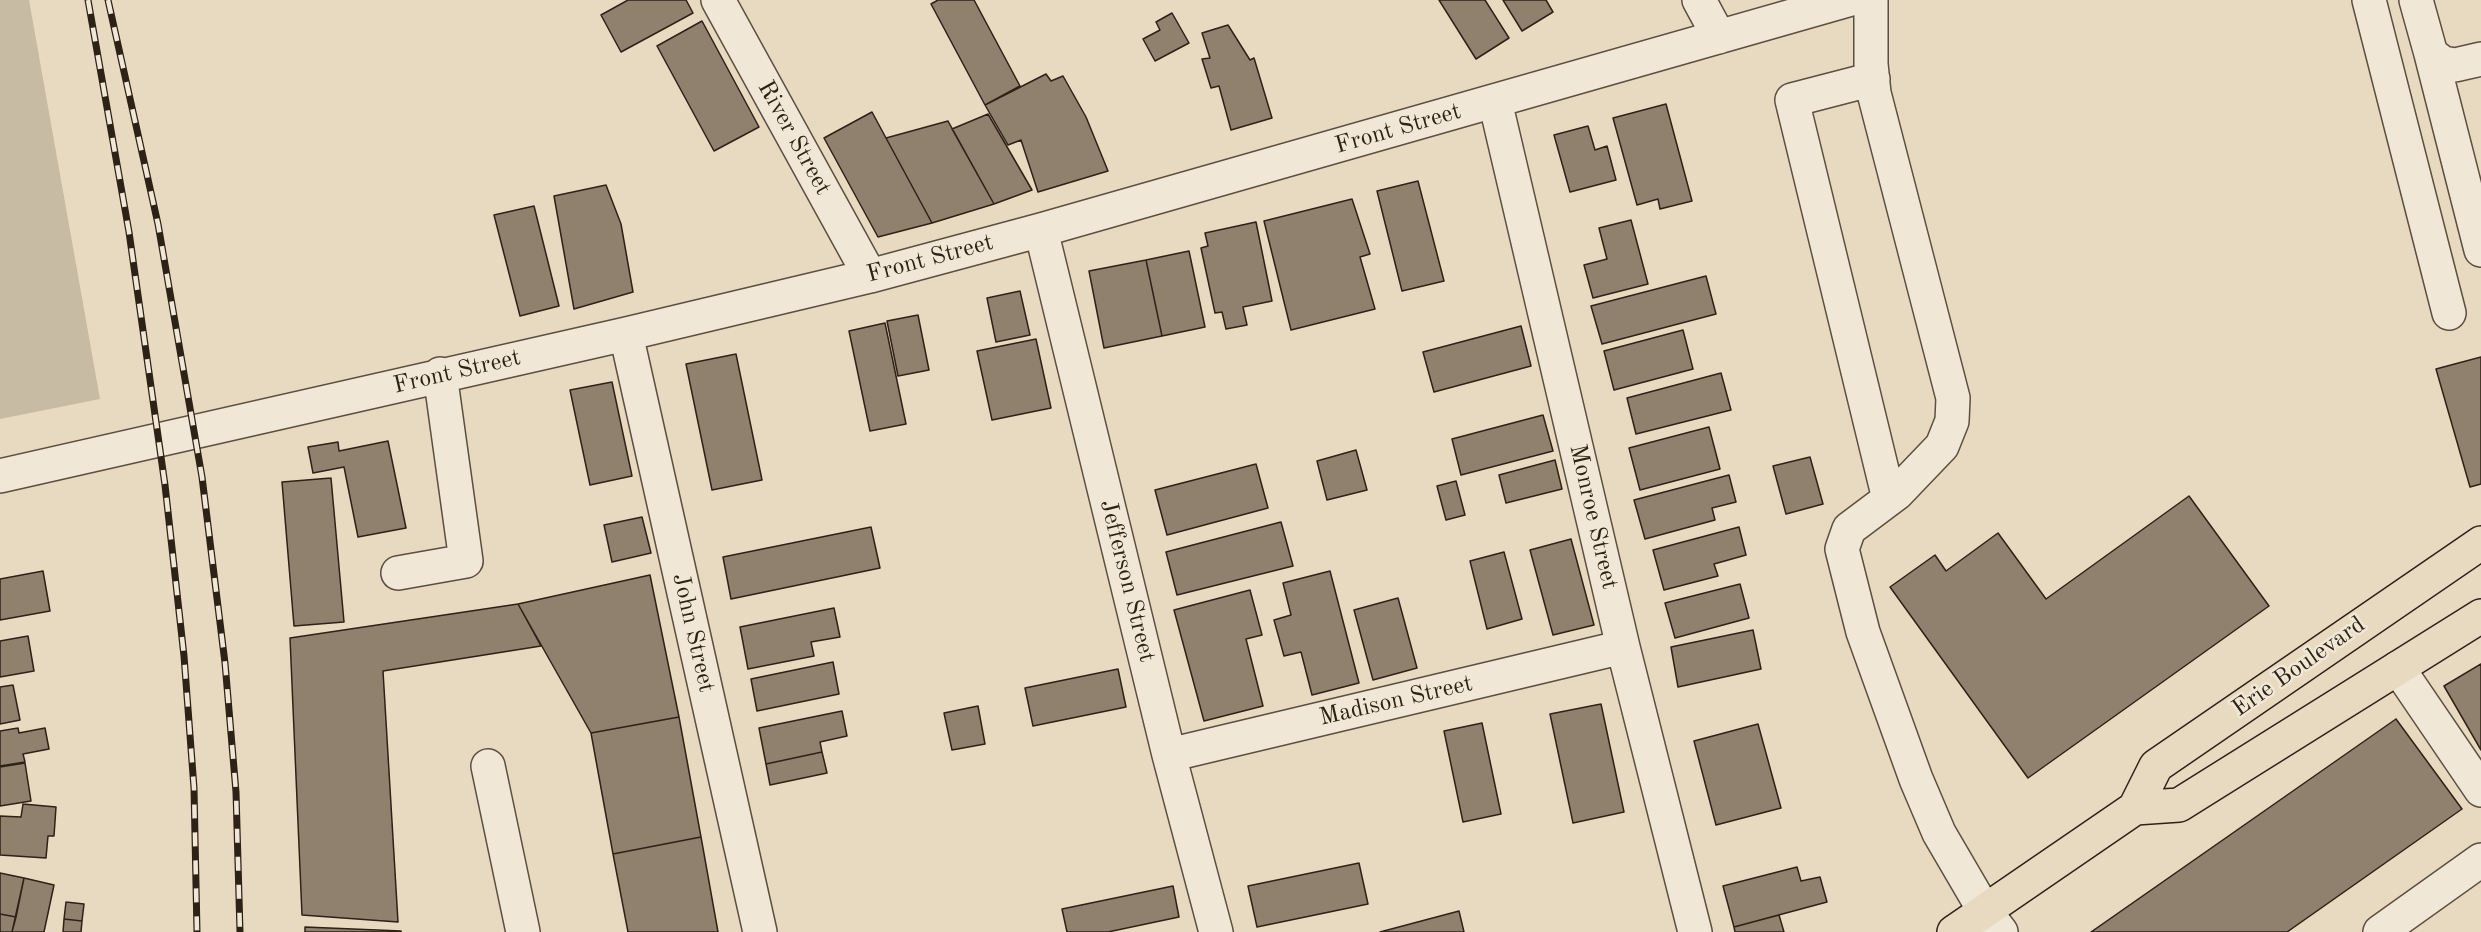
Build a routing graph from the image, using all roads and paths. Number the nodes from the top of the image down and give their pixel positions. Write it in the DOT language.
graph roads {
  1 [pos="718,0"];
  2 [pos="1699,0"];
  3 [pos="1848,0"];
  4 [pos="1872,0"];
  5 [pos="2368,0"];
  6 [pos="2416,0"];
  7 [pos="1719,37"];
  8 [pos="2431,54"];
  9 [pos="2481,59"];
  10 [pos="1873,79"];
  11 [pos="1496,101"];
  12 [pos="1041,230"];
  13 [pos="2481,250"];
  14 [pos="870,276"];
  15 [pos="2449,313"];
  16 [pos="626,334"];
  17 [pos="440,374"];
  18 [pos="0,476"];
  19 [pos="1889,499"];
  20 [pos="2481,543"];
  21 [pos="398,573"];
  22 [pos="2481,616"];
  23 [pos="1623,647"];
  24 [pos="2398,668"];
  25 [pos="1169,755"];
  26 [pos="488,766"];
  27 [pos="2481,790"];
  28 [pos="2136,808"];
  29 [pos="2481,860"];
  30 [pos="1993,921"];
  31 [pos="523,932"];
  32 [pos="760,932"];
  33 [pos="1216,932"];
  34 [pos="1695,932"];
  35 [pos="1954,932"];
  36 [pos="2379,932"];
  1 -- 14 [label="street, River Street"];
  2 -- 7 [label="street"];
  3 -- 7 [label="street, Front Street"];
  4 -- 10 [label="street"];
  5 -- 15 [label="street"];
  6 -- 8 [label="street"];
  7 -- 11 [label="street, Front Street"];
  8 -- 9 [label="street"];
  8 -- 13 [label="street"];
  10 -- 19 [label="street"];
  10 -- 19 [label="street"];
  11 -- 12 [label="street, Front Street"];
  11 -- 23 [label="street, Monroe Street"];
  12 -- 14 [label="street, Front Street"];
  12 -- 25 [label="street, Jefferson Street"];
  14 -- 16 [label="street, Front Street"];
  16 -- 17 [label="street, Front Street"];
  16 -- 32 [label="street, John Street"];
  17 -- 18 [label="street, Front Street"];
  17 -- 21 [label="street"];
  19 -- 30 [label="street"];
  20 -- 28 [label="highway, Erie Boulevard"];
  22 -- 24 [label="highway, Erie Boulevard"];
  23 -- 25 [label="street, Madison Street"];
  23 -- 34 [label="street, Monroe Street"];
  24 -- 27 [label="street"];
  24 -- 28 [label="highway, Erie Boulevard"];
  25 -- 33 [label="street, Jefferson Street"];
  26 -- 31 [label="street"];
  28 -- 30 [label="highway, Erie Boulevard"];
  29 -- 36 [label="street"];
  30 -- 35 [label="highway, Erie Boulevard"];
}
